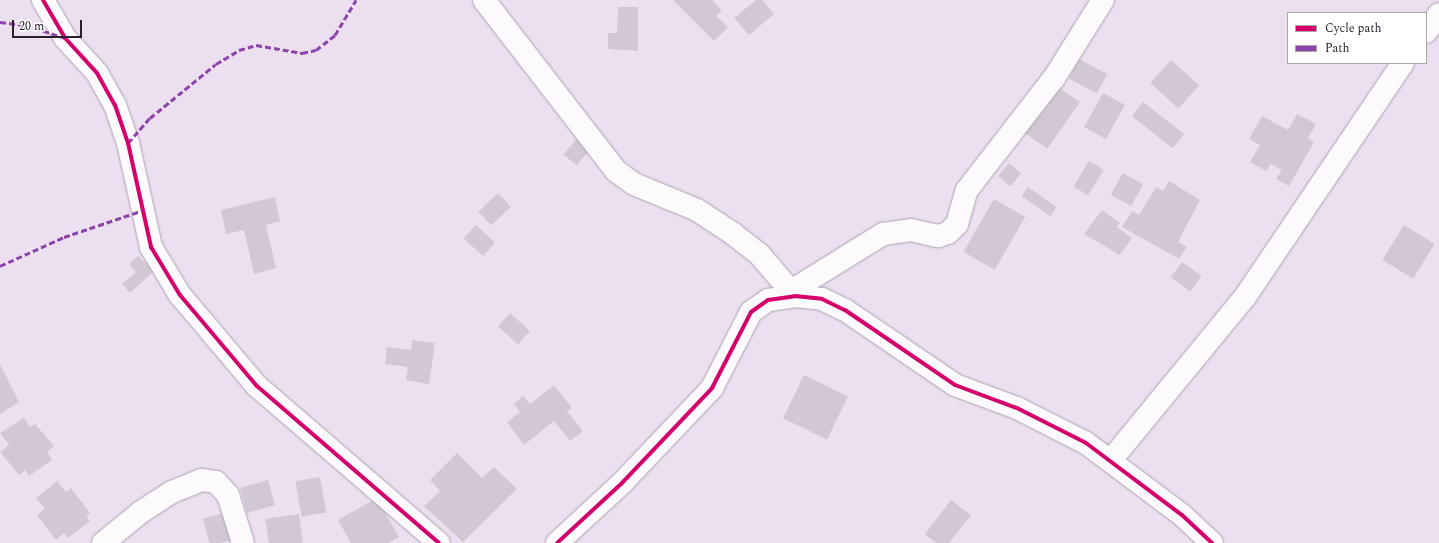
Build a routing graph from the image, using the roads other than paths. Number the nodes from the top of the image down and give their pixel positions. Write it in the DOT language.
graph roads {
  1 [pos="43,0"];
  2 [pos="484,0"];
  3 [pos="1103,0"];
  4 [pos="1439,14"];
  5 [pos="1427,31"];
  6 [pos="1402,64"];
  7 [pos="793,293"];
  8 [pos="1111,460"];
  9 [pos="103,543"];
  10 [pos="243,543"];
  11 [pos="439,543"];
  12 [pos="556,543"];
  13 [pos="1212,543"];
  1 -- 11 [label="street"];
  2 -- 7 [label="street"];
  3 -- 7 [label="street"];
  4 -- 5 [label="street"];
  6 -- 8 [label="street"];
  7 -- 8 [label="street"];
  7 -- 12 [label="street"];
  8 -- 13 [label="street"];
  9 -- 10 [label="street"];
}
